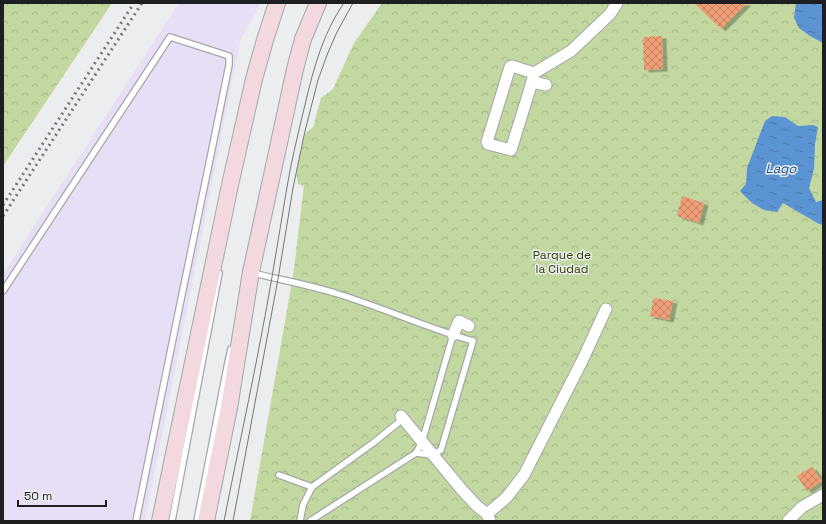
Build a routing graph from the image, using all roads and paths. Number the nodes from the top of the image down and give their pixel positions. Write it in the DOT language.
graph roads {
  1 [pos="278,3"];
  2 [pos="318,3"];
  3 [pos="617,3"];
  4 [pos="533,77"];
  5 [pos="546,85"];
  6 [pos="230,185"];
  7 [pos="221,259"];
  8 [pos="220,266"];
  9 [pos="251,272"];
  10 [pos="3,291"];
  11 [pos="606,309"];
  12 [pos="469,326"];
  13 [pos="453,335"];
  14 [pos="234,339"];
  15 [pos="232,347"];
  16 [pos="401,416"];
  17 [pos="422,442"];
  18 [pos="416,453"];
  19 [pos="432,455"];
  20 [pos="279,475"];
  21 [pos="312,487"];
  22 [pos="823,495"];
  23 [pos="489,518"];
  24 [pos="136,521"];
  25 [pos="160,521"];
  26 [pos="172,521"];
  27 [pos="197,521"];
  28 [pos="206,521"];
  29 [pos="300,521"];
  30 [pos="310,521"];
  31 [pos="788,521"];
  1 -- 6 [label="main road"];
  2 -- 9 [label="main road"];
  3 -- 4 [label="street"];
  4 -- 4 [label="street"];
  4 -- 5 [label="street"];
  6 -- 7 [label="lane"];
  6 -- 25 [label="main road"];
  8 -- 26 [label="lane"];
  9 -- 13 [label="lane"];
  9 -- 14 [label="lane"];
  9 -- 28 [label="main road"];
  10 -- 24 [label="lane"];
  11 -- 23 [label="street"];
  12 -- 13 [label="street"];
  13 -- 17 [label="lane"];
  13 -- 19 [label="lane"];
  15 -- 27 [label="lane"];
  16 -- 17 [label="street"];
  16 -- 21 [label="lane"];
  17 -- 18 [label="lane"];
  17 -- 19 [label="street"];
  18 -- 19 [label="lane"];
  18 -- 30 [label="lane"];
  19 -- 23 [label="street"];
  20 -- 21 [label="lane"];
  21 -- 29 [label="lane"];
  22 -- 31 [label="street"];
}
